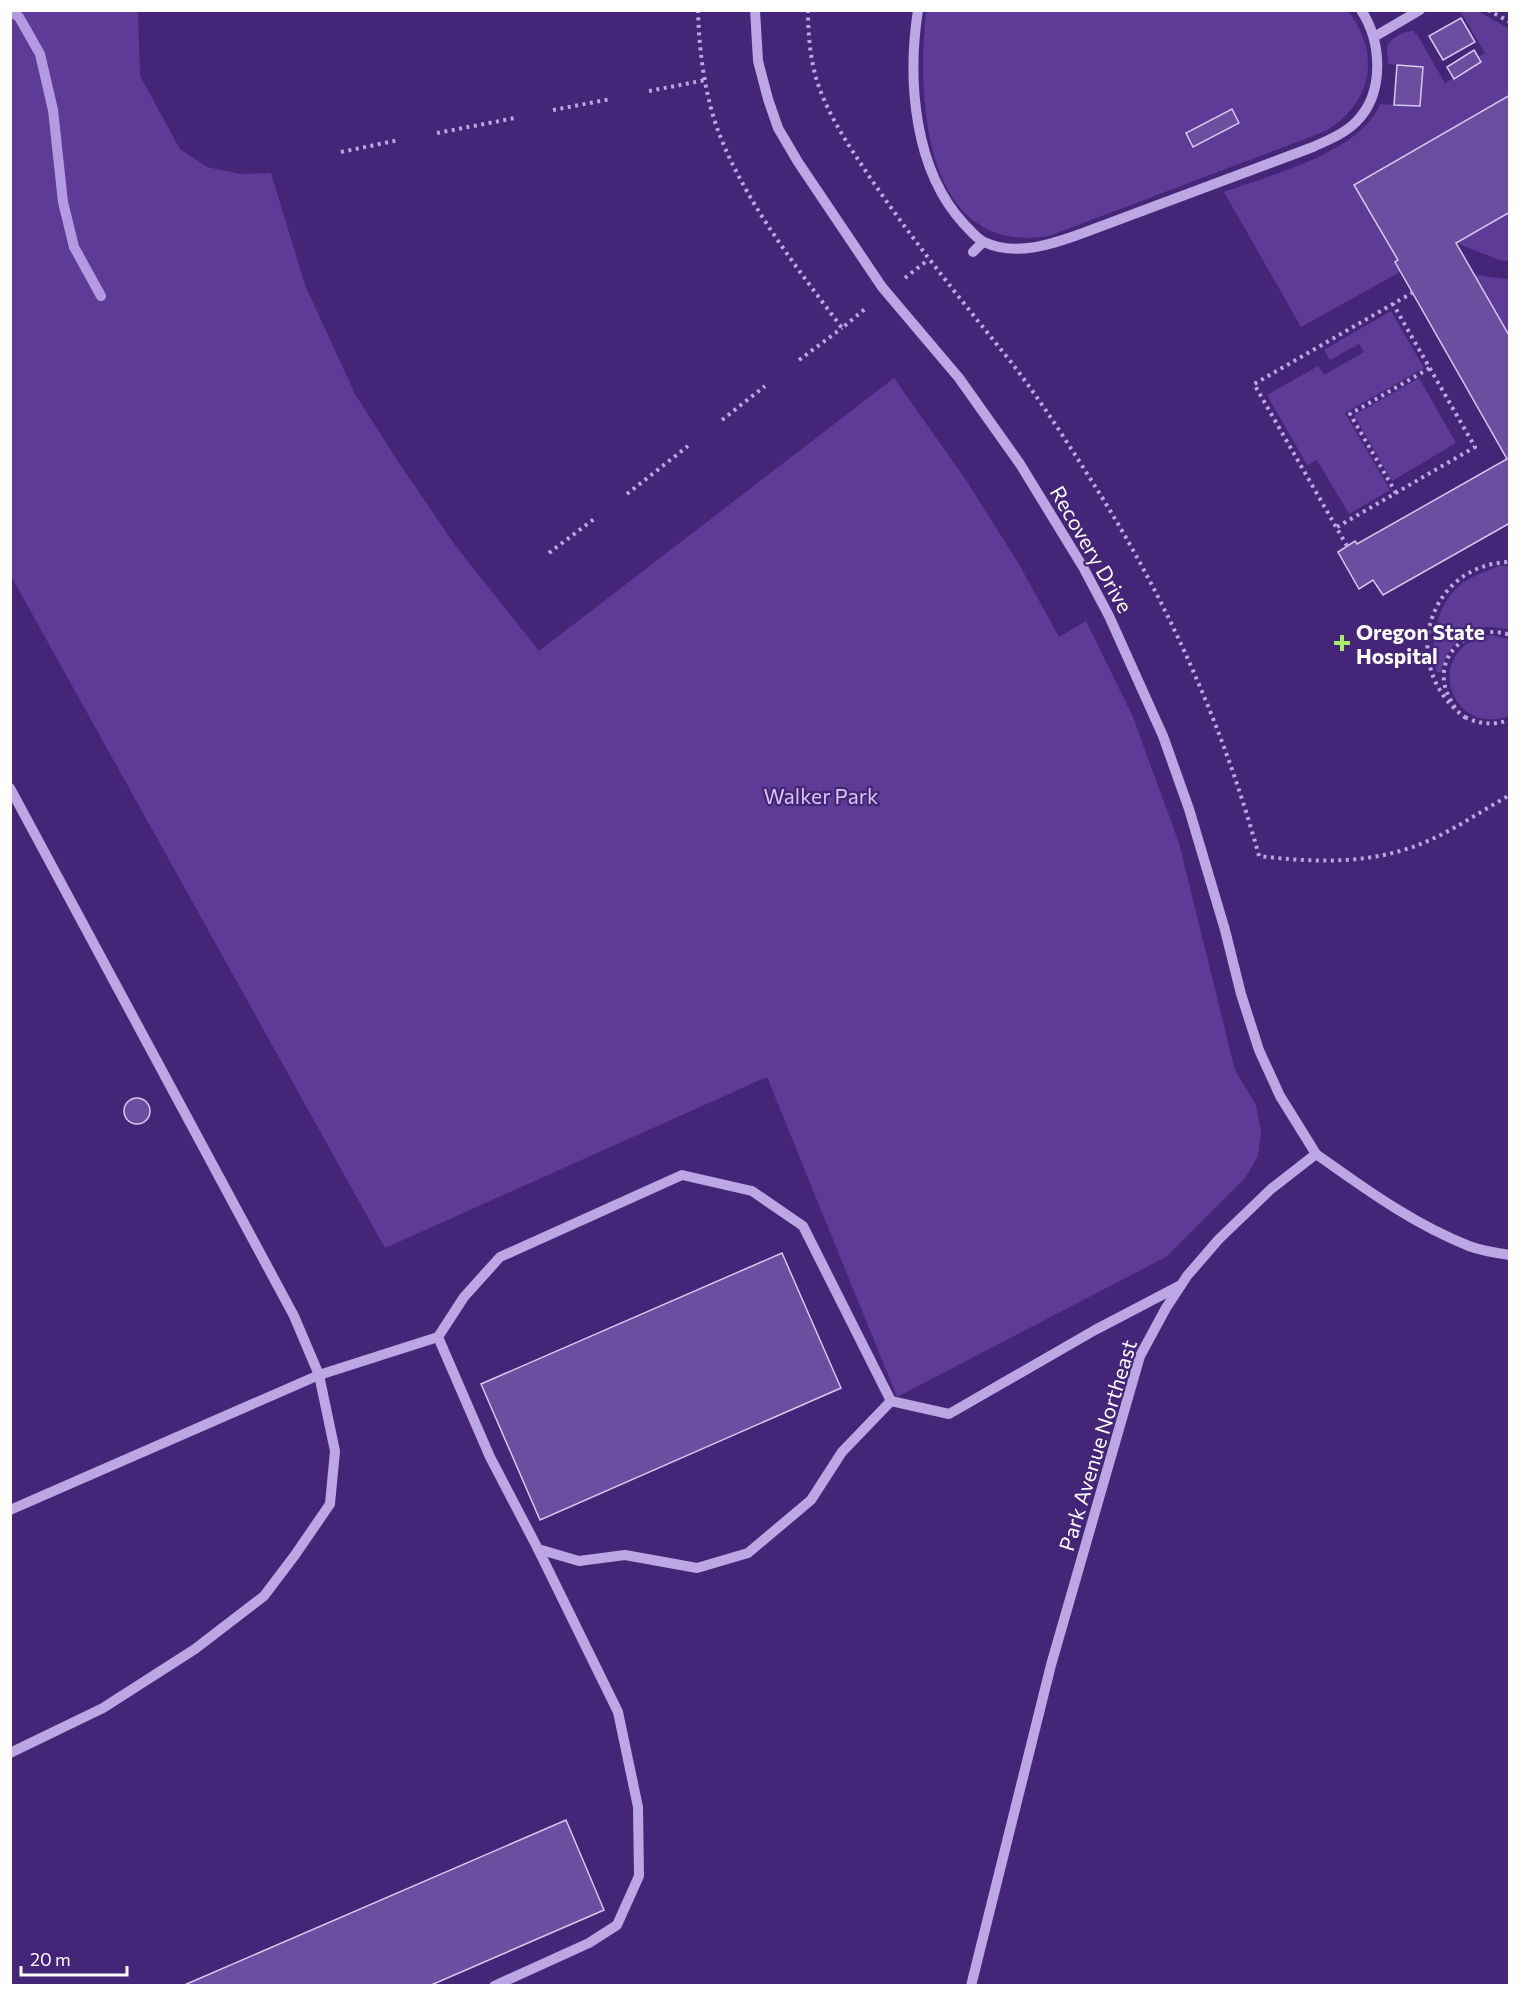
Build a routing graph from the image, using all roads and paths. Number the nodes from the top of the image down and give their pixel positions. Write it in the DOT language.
graph roads {
  1 [pos="698,10"];
  2 [pos="755,10"];
  3 [pos="808,10"];
  4 [pos="918,10"];
  5 [pos="1361,10"];
  6 [pos="1420,10"];
  7 [pos="1488,10"];
  8 [pos="1509,22"];
  9 [pos="1374,37"];
  10 [pos="706,80"];
  11 [pos="649,91"];
  12 [pos="611,99"];
  13 [pos="553,110"];
  14 [pos="515,118"];
  15 [pos="437,133"];
  16 [pos="399,140"];
  17 [pos="341,152"];
  18 [pos="983,242"];
  19 [pos="973,252"];
  20 [pos="928,260"];
  21 [pos="900,282"];
  22 [pos="1412,293"];
  23 [pos="1394,304"];
  24 [pos="865,309"];
  25 [pos="842,328"];
  26 [pos="799,360"];
  27 [pos="1430,368"];
  28 [pos="765,386"];
  29 [pos="722,420"];
  30 [pos="688,446"];
  31 [pos="1396,493"];
  32 [pos="627,494"];
  33 [pos="594,519"];
  34 [pos="1337,527"];
  35 [pos="1347,546"];
  36 [pos="549,553"];
  37 [pos="1509,562"];
  38 [pos="1509,635"];
  39 [pos="1466,718"];
  40 [pos="1509,722"];
  41 [pos="10,788"];
  42 [pos="1509,795"];
  43 [pos="1316,1154"];
  44 [pos="1509,1255"];
  45 [pos="1181,1285"];
  46 [pos="438,1337"];
  47 [pos="319,1375"];
  48 [pos="891,1401"];
  49 [pos="10,1510"];
  50 [pos="538,1549"];
  51 [pos="10,1753"];
  52 [pos="494,1986"];
  53 [pos="971,1986"];
  1 -- 10 [label="path"];
  2 -- 43 [label="street, Recovery Drive"];
  3 -- 20 [label="path"];
  4 -- 18 [label="street"];
  5 -- 9 [label="street"];
  6 -- 9 [label="street"];
  7 -- 8 [label="path"];
  9 -- 18 [label="street"];
  10 -- 11 [label="path"];
  10 -- 25 [label="path"];
  12 -- 13 [label="path"];
  14 -- 15 [label="path"];
  16 -- 17 [label="path"];
  18 -- 19 [label="street"];
  20 -- 21 [label="path"];
  20 -- 42 [label="path"];
  22 -- 23 [label="path"];
  23 -- 27 [label="path"];
  23 -- 34 [label="path"];
  24 -- 25 [label="path"];
  25 -- 26 [label="path"];
  27 -- 31 [label="path"];
  27 -- 31 [label="path"];
  28 -- 29 [label="path"];
  30 -- 32 [label="path"];
  31 -- 34 [label="path"];
  33 -- 36 [label="path"];
  34 -- 35 [label="path"];
  37 -- 39 [label="path"];
  38 -- 39 [label="path"];
  39 -- 40 [label="path"];
  41 -- 47 [label="street"];
  43 -- 44 [label="street"];
  43 -- 45 [label="street, Park Avenue Northeast"];
  45 -- 48 [label="street"];
  45 -- 53 [label="street, Park Avenue Northeast"];
  46 -- 47 [label="street"];
  46 -- 48 [label="street"];
  46 -- 50 [label="street"];
  47 -- 49 [label="street"];
  47 -- 51 [label="street"];
  48 -- 50 [label="street"];
  50 -- 52 [label="street"];
}
